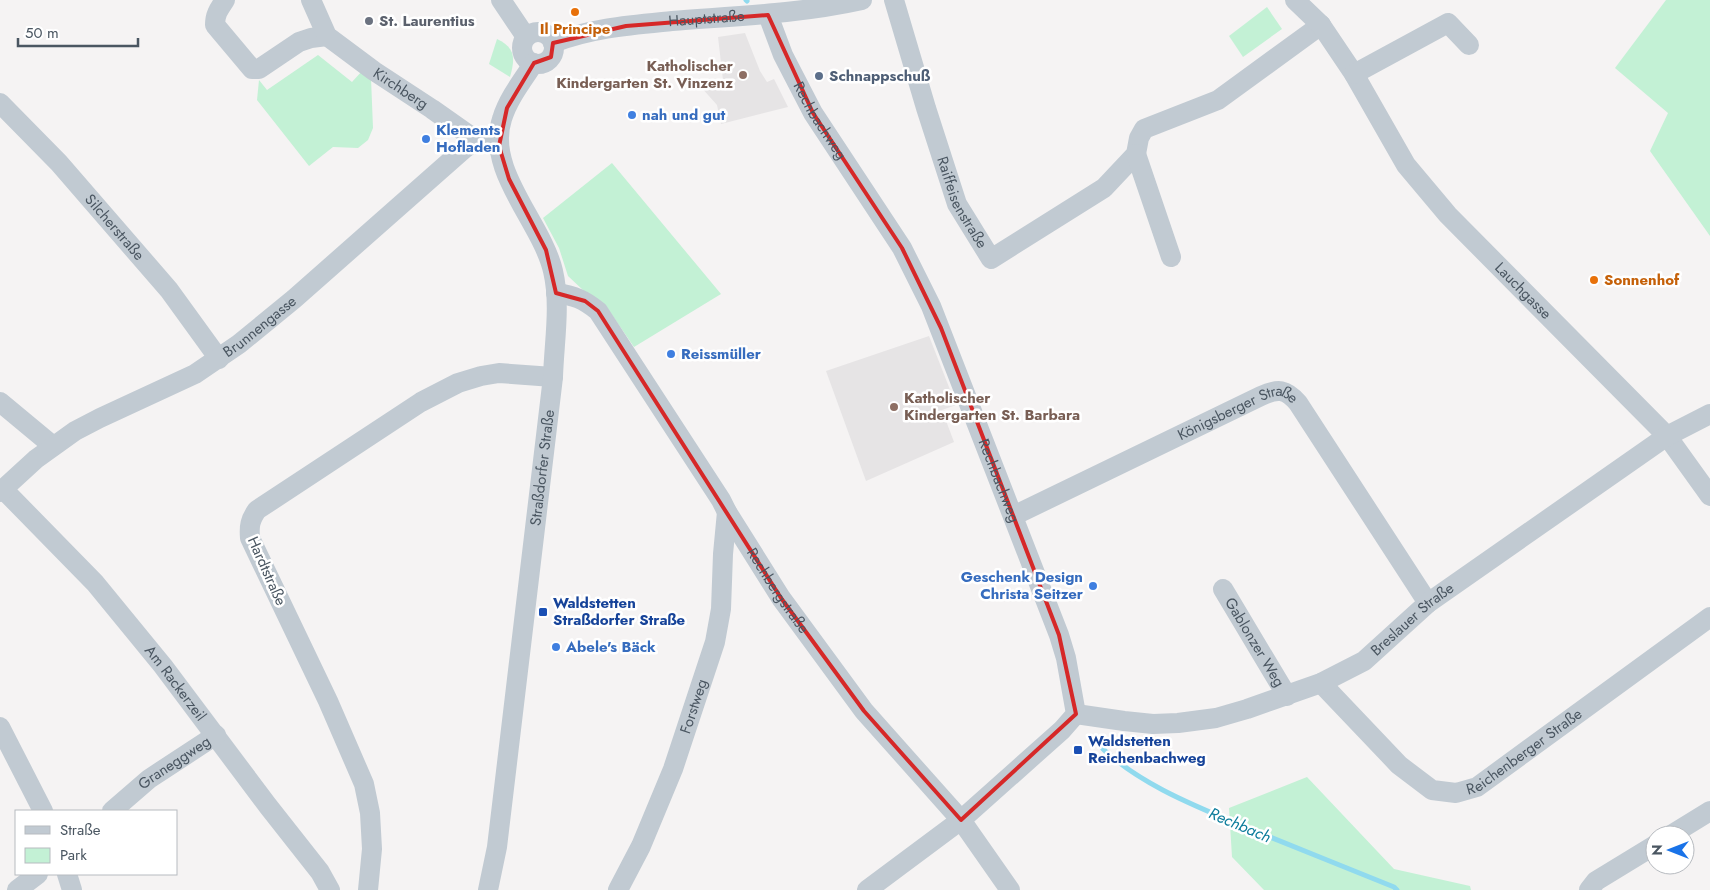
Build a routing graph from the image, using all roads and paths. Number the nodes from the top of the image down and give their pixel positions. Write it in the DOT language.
graph roads {
  1 [pos="225,0"];
  2 [pos="311,0"];
  3 [pos="501,0"];
  4 [pos="862,0"];
  5 [pos="894,0"];
  6 [pos="1295,0"];
  7 [pos="768,15"];
  8 [pos="1321,25"];
  9 [pos="327,36"];
  10 [pos="526,37"];
  11 [pos="553,43"];
  12 [pos="1468,45"];
  13 [pos="534,63"];
  14 [pos="1354,74"];
  15 [pos="0,103"];
  16 [pos="499,134"];
  17 [pos="476,140"];
  18 [pos="1136,154"];
  19 [pos="1171,257"];
  20 [pos="556,293"];
  21 [pos="219,359"];
  22 [pos="553,377"];
  23 [pos="0,402"];
  24 [pos="1710,414"];
  25 [pos="1667,436"];
  26 [pos="53,446"];
  27 [pos="1,491"];
  28 [pos="1710,496"];
  29 [pos="727,512"];
  30 [pos="1013,516"];
  31 [pos="1223,589"];
  32 [pos="1428,603"];
  33 [pos="1710,617"];
  34 [pos="1321,682"];
  35 [pos="1287,696"];
  36 [pos="1076,714"];
  37 [pos="0,727"];
  38 [pos="216,735"];
  39 [pos="42,810"];
  40 [pos="113,810"];
  41 [pos="1710,811"];
  42 [pos="961,820"];
  43 [pos="1687,825"];
  44 [pos="1645,851"];
  45 [pos="37,875"];
  46 [pos="67,875"];
  47 [pos="17,890"];
  48 [pos="72,890"];
  49 [pos="330,890"];
  50 [pos="368,890"];
  51 [pos="488,890"];
  52 [pos="618,890"];
  53 [pos="867,890"];
  54 [pos="1010,890"];
  55 [pos="1589,890"];
  1 -- 9 [label="street"];
  2 -- 9 [label="street, Kirchberg"];
  3 -- 10 [label="street"];
  4 -- 7 [label="street, Hauptstraße"];
  5 -- 18 [label="street, Raiffeisenstraße"];
  6 -- 8 [label="street, Lauchgasse"];
  7 -- 11 [label="street, Hauptstraße"];
  7 -- 30 [label="street, Rechbachweg"];
  8 -- 14 [label="street, Lauchgasse"];
  8 -- 18 [label="street, Raiffeisenstraße"];
  9 -- 17 [label="street, Kirchberg"];
  10 -- 11 [label="street"];
  10 -- 13 [label="street"];
  11 -- 13 [label="street"];
  12 -- 14 [label="street"];
  13 -- 16 [label="street, Straßdorfer Straße"];
  14 -- 25 [label="street, Lauchgasse"];
  15 -- 21 [label="street, Silcherstraße"];
  16 -- 17 [label="street, Brunnengasse"];
  16 -- 20 [label="street, Straßdorfer Straße"];
  17 -- 21 [label="street, Brunnengasse"];
  18 -- 19 [label="street"];
  20 -- 22 [label="street, Straßdorfer Straße"];
  20 -- 29 [label="street, Rechbergstraße"];
  21 -- 26 [label="street, Brunnengasse"];
  22 -- 50 [label="street, Hardtstraße"];
  22 -- 51 [label="street, Straßdorfer Straße"];
  23 -- 26 [label="street"];
  24 -- 25 [label="street, Breslauer Straße"];
  25 -- 28 [label="street, Lauchgasse"];
  25 -- 32 [label="street, Breslauer Straße"];
  26 -- 27 [label="street, Brunnengasse"];
  27 -- 38 [label="street, Am Rackerzeil"];
  29 -- 42 [label="street, Rechbergstraße"];
  29 -- 52 [label="street, Forstweg"];
  30 -- 32 [label="street, Königsberger Straße"];
  30 -- 36 [label="street, Rechbachweg"];
  31 -- 35 [label="street, Gablonzer Weg"];
  32 -- 34 [label="street, Breslauer Straße"];
  33 -- 34 [label="street, Reichenberger Straße"];
  34 -- 35 [label="street, Breslauer Straße"];
  35 -- 36 [label="street, Breslauer Straße"];
  36 -- 42 [label="street"];
  37 -- 39 [label="street"];
  38 -- 40 [label="street, Graneggweg"];
  38 -- 49 [label="street, Am Rackerzeil"];
  41 -- 43 [label="street"];
  42 -- 53 [label="street"];
  42 -- 54 [label="street, Rechbergstraße"];
  44 -- 55 [label="street"];
  45 -- 47 [label="street"];
  46 -- 48 [label="street"];
}
